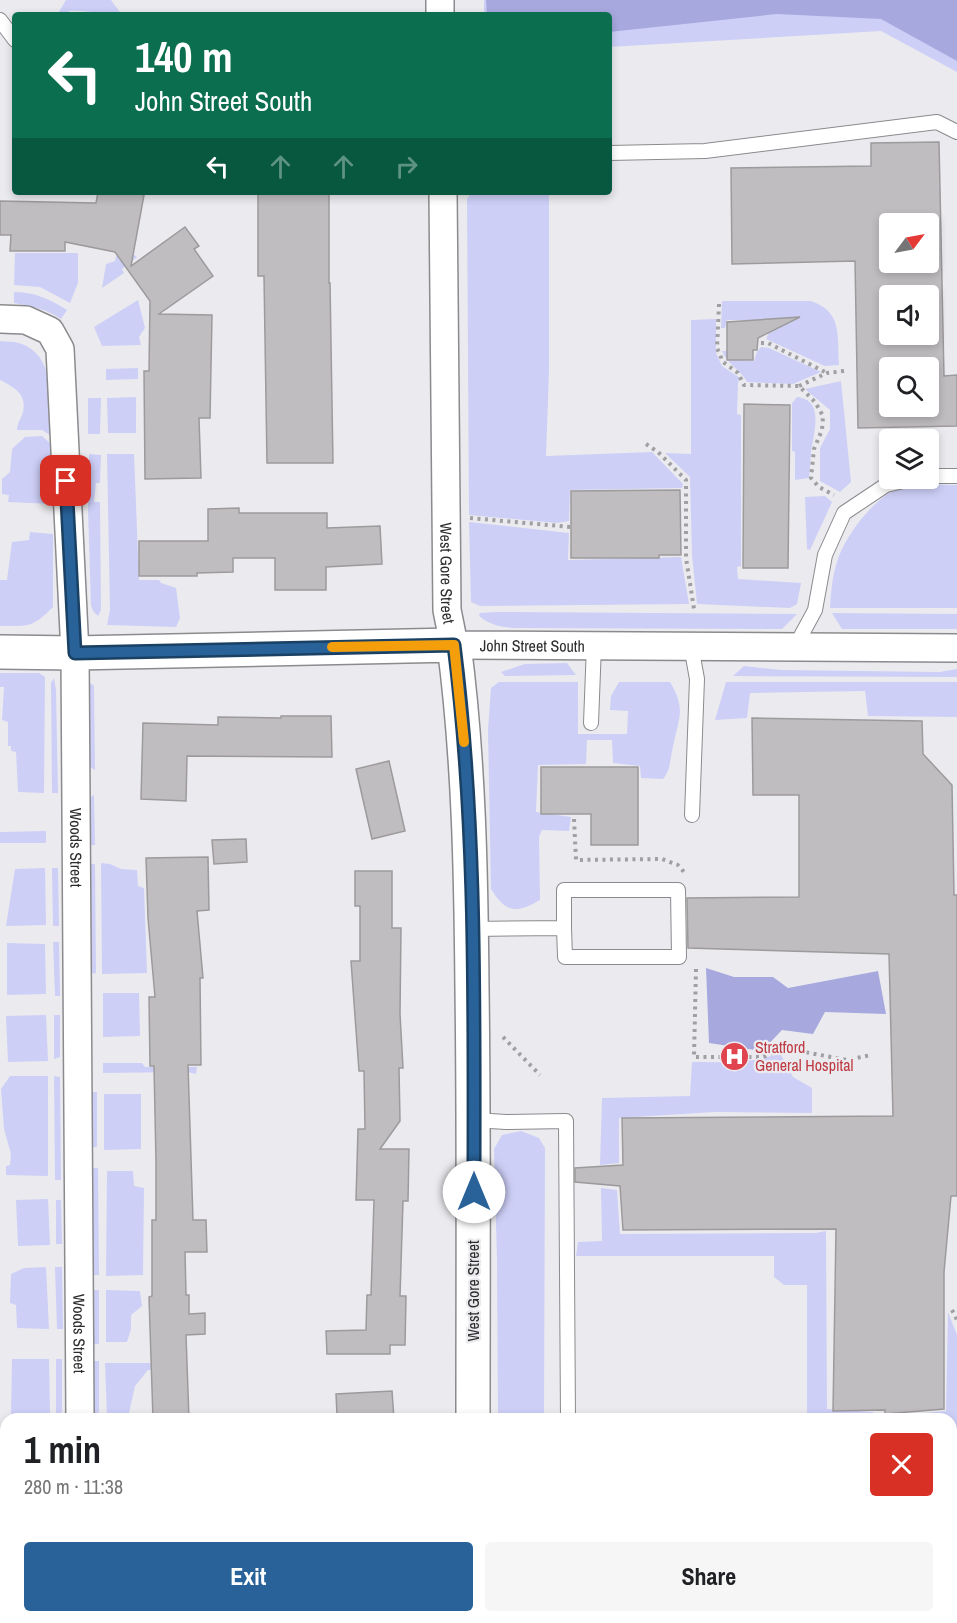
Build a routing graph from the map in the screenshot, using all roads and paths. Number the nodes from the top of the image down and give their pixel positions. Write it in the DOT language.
graph roads {
  1 [pos="0,20"];
  2 [pos="12,36"];
  3 [pos="957,132"];
  4 [pos="612,153"];
  5 [pos="442,195"];
  6 [pos="719,304"];
  7 [pos="0,319"];
  8 [pos="761,343"];
  9 [pos="844,371"];
  10 [pos="827,373"];
  11 [pos="799,386"];
  12 [pos="646,444"];
  13 [pos="939,476"];
  14 [pos="957,476"];
  15 [pos="880,489"];
  16 [pos="841,499"];
  17 [pos="446,515"];
  18 [pos="571,527"];
  19 [pos="694,609"];
  20 [pos="454,645"];
  21 [pos="594,645"];
  22 [pos="691,646"];
  23 [pos="795,647"];
  24 [pos="957,648"];
  25 [pos="0,652"];
  26 [pos="75,653"];
  27 [pos="591,723"];
  28 [pos="692,815"];
  29 [pos="574,819"];
  30 [pos="685,873"];
  31 [pos="564,928"];
  32 [pos="472,929"];
  33 [pos="696,966"];
  34 [pos="497,1032"];
  35 [pos="871,1055"];
  36 [pos="540,1075"];
  37 [pos="474,1120"];
  38 [pos="952,1310"];
  39 [pos="957,1320"];
  40 [pos="80,1413"];
  41 [pos="473,1413"];
  42 [pos="568,1413"];
  1 -- 2 [label="lane"];
  3 -- 4 [label="lane"];
  5 -- 17 [label="street, West Gore Street"];
  6 -- 11 [label="path"];
  7 -- 26 [label="street, Woods Street"];
  8 -- 10 [label="path"];
  9 -- 10 [label="path"];
  10 -- 11 [label="path"];
  11 -- 16 [label="path"];
  12 -- 19 [label="path"];
  13 -- 14 [label="lane"];
  15 -- 23 [label="lane"];
  17 -- 18 [label="path"];
  17 -- 20 [label="street, West Gore Street"];
  20 -- 21 [label="street, John Street South"];
  20 -- 26 [label="street, John Street South"];
  20 -- 32 [label="street, West Gore Street"];
  21 -- 22 [label="street, John Street South"];
  21 -- 27 [label="lane"];
  22 -- 23 [label="street, John Street South"];
  22 -- 28 [label="lane"];
  23 -- 24 [label="street, John Street South"];
  25 -- 26 [label="street, John Street South"];
  26 -- 40 [label="street, Woods Street"];
  29 -- 30 [label="path"];
  31 -- 31 [label="lane"];
  31 -- 32 [label="lane"];
  32 -- 37 [label="street, West Gore Street"];
  33 -- 35 [label="path"];
  34 -- 36 [label="path"];
  37 -- 41 [label="street, West Gore Street"];
  37 -- 42 [label="lane"];
  38 -- 39 [label="path"];
}
